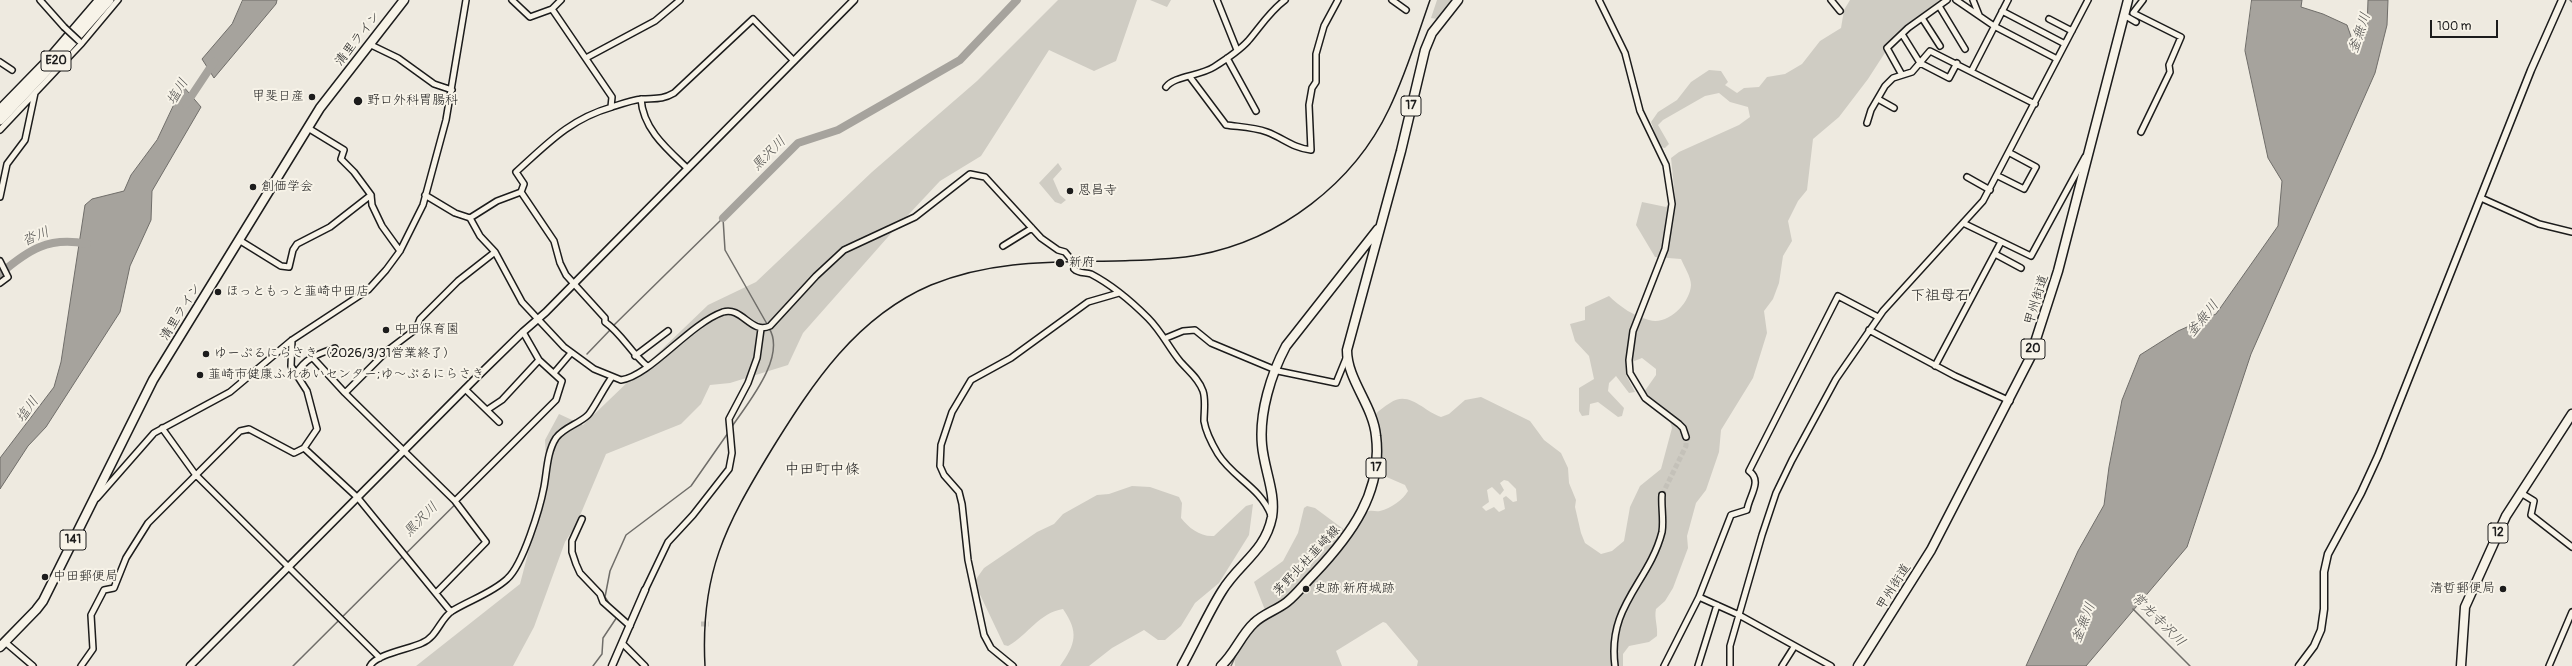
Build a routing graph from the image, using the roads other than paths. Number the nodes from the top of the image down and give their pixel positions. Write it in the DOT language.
graph roads {
  1 [pos="40,0"];
  2 [pos="100,0"];
  3 [pos="109,0"];
  4 [pos="118,0"];
  5 [pos="404,0"];
  6 [pos="466,0"];
  7 [pos="512,0"];
  8 [pos="561,0"];
  9 [pos="680,0"];
  10 [pos="854,0"];
  11 [pos="1217,0"];
  12 [pos="1285,0"];
  13 [pos="1338,0"];
  14 [pos="1392,0"];
  15 [pos="1458,0"];
  16 [pos="1599,0"];
  17 [pos="1831,0"];
  18 [pos="1947,0"];
  19 [pos="1956,0"];
  20 [pos="1973,0"];
  21 [pos="2008,0"];
  22 [pos="2088,0"];
  23 [pos="2128,0"];
  24 [pos="2143,0"];
  25 [pos="2562,0"];
  26 [pos="1939,6"];
  27 [pos="552,9"];
  28 [pos="1406,10"];
  29 [pos="1840,11"];
  30 [pos="2002,11"];
  31 [pos="2124,15"];
  32 [pos="1979,16"];
  33 [pos="1922,18"];
  34 [pos="2049,19"];
  35 [pos="2136,22"];
  36 [pos="1994,26"];
  37 [pos="2072,31"];
  38 [pos="1902,34"];
  39 [pos="80,42"];
  40 [pos="369,44"];
  41 [pos="2065,44"];
  42 [pos="1940,46"];
  43 [pos="1965,49"];
  44 [pos="1237,50"];
  45 [pos="586,58"];
  46 [pos="1227,58"];
  47 [pos="2058,59"];
  48 [pos="794,61"];
  49 [pos="0,62"];
  50 [pos="1920,62"];
  51 [pos="1957,63"];
  52 [pos="12,70"];
  53 [pos="1972,70"];
  54 [pos="1902,75"];
  55 [pos="1190,77"];
  56 [pos="1166,87"];
  57 [pos="452,90"];
  58 [pos="36,92"];
  59 [pos="641,99"];
  60 [pos="1878,99"];
  61 [pos="2035,104"];
  62 [pos="611,107"];
  63 [pos="1894,108"];
  64 [pos="0,110"];
  65 [pos="1256,111"];
  66 [pos="0,120"];
  67 [pos="1868,124"];
  68 [pos="308,128"];
  69 [pos="0,130"];
  70 [pos="2141,132"];
  71 [pos="2090,150"];
  72 [pos="2010,153"];
  73 [pos="687,168"];
  74 [pos="1998,176"];
  75 [pos="1967,177"];
  76 [pos="1990,190"];
  77 [pos="521,192"];
  78 [pos="371,195"];
  79 [pos="425,195"];
  80 [pos="0,197"];
  81 [pos="2481,198"];
  82 [pos="470,218"];
  83 [pos="1382,221"];
  84 [pos="1963,223"];
  85 [pos="1032,228"];
  86 [pos="2572,232"];
  87 [pos="239,240"];
  88 [pos="2001,242"];
  89 [pos="1003,246"];
  90 [pos="400,251"];
  91 [pos="494,252"];
  92 [pos="1995,254"];
  93 [pos="1070,258"];
  94 [pos="0,261"];
  95 [pos="2021,268"];
  96 [pos="1074,269"];
  97 [pos="0,283"];
  98 [pos="574,283"];
  99 [pos="1119,294"];
  100 [pos="1878,318"];
  101 [pos="538,320"];
  102 [pos="761,329"];
  103 [pos="1869,330"];
  104 [pos="668,331"];
  105 [pos="523,332"];
  106 [pos="1166,338"];
  107 [pos="292,340"];
  108 [pos="335,348"];
  109 [pos="572,353"];
  110 [pos="312,356"];
  111 [pos="635,356"];
  112 [pos="1347,356"];
  113 [pos="539,360"];
  114 [pos="647,366"];
  115 [pos="1935,366"];
  116 [pos="1275,369"];
  117 [pos="554,373"];
  118 [pos="296,374"];
  119 [pos="612,377"];
  120 [pos="465,389"];
  121 [pos="345,393"];
  122 [pos="2010,400"];
  123 [pos="487,410"];
  124 [pos="2572,414"];
  125 [pos="499,422"];
  126 [pos="162,428"];
  127 [pos="1686,437"];
  128 [pos="304,448"];
  129 [pos="404,451"];
  130 [pos="196,474"];
  131 [pos="2521,493"];
  132 [pos="1662,495"];
  133 [pos="358,498"];
  134 [pos="455,501"];
  135 [pos="90,505"];
  136 [pos="1272,518"];
  137 [pos="582,519"];
  138 [pos="2572,547"];
  139 [pos="287,568"];
  140 [pos="645,590"];
  141 [pos="436,593"];
  142 [pos="1699,597"];
  143 [pos="1717,605"];
  144 [pos="451,612"];
  145 [pos="2572,612"];
  146 [pos="1739,616"];
  147 [pos="630,626"];
  148 [pos="2,644"];
  149 [pos="623,644"];
  150 [pos="1794,647"];
  151 [pos="380,658"];
  152 [pos="643,664"];
  153 [pos="33,666"];
  154 [pos="81,666"];
  155 [pos="190,666"];
  156 [pos="370,666"];
  157 [pos="612,666"];
  158 [pos="1013,666"];
  159 [pos="1182,666"];
  160 [pos="1221,666"];
  161 [pos="1616,666"];
  162 [pos="1664,666"];
  163 [pos="1698,666"];
  164 [pos="1730,666"];
  165 [pos="1782,666"];
  166 [pos="1831,666"];
  167 [pos="1858,666"];
  168 [pos="2299,666"];
  169 [pos="2461,666"];
  170 [pos="2549,666"];
  1 -- 39 [label="street, bridge"];
  2 -- 64 [label="highway, E20"];
  3 -- 66 [label="highway, E20"];
  4 -- 39 [label="street"];
  5 -- 40 [label="main road, 清里ライン / 141"];
  6 -- 57 [label="street"];
  7 -- 27 [label="street"];
  8 -- 27 [label="street"];
  9 -- 45 [label="street"];
  10 -- 48 [label="street"];
  11 -- 44 [label="street"];
  12 -- 44 [label="street"];
  13 -- 55 [label="street"];
  14 -- 28 [label="street"];
  15 -- 83 [label="main road, 17"];
  16 -- 127 [label="street"];
  17 -- 29 [label="street"];
  18 -- 26 [label="street"];
  19 -- 32 [label="street"];
  20 -- 32 [label="street"];
  21 -- 30 [label="street"];
  22 -- 37 [label="street"];
  23 -- 31 [label="main road, 甲州街道 / 20"];
  24 -- 70 [label="street"];
  25 -- 81 [label="street"];
  26 -- 33 [label="street"];
  26 -- 43 [label="street"];
  27 -- 45 [label="street"];
  30 -- 36 [label="street"];
  30 -- 41 [label="street"];
  31 -- 35 [label="street"];
  31 -- 71 [label="main road, 甲州街道 / 20"];
  32 -- 36 [label="street"];
  33 -- 38 [label="street"];
  33 -- 42 [label="street"];
  34 -- 37 [label="street"];
  36 -- 47 [label="street"];
  36 -- 53 [label="street"];
  37 -- 41 [label="street"];
  38 -- 50 [label="street"];
  38 -- 54 [label="street"];
  39 -- 58 [label="street"];
  40 -- 57 [label="street"];
  40 -- 68 [label="main road, 清里ライン / 141"];
  41 -- 47 [label="street"];
  44 -- 46 [label="street"];
  45 -- 62 [label="street"];
  46 -- 55 [label="street"];
  46 -- 65 [label="street"];
  47 -- 61 [label="street"];
  48 -- 59 [label="street"];
  48 -- 73 [label="street"];
  49 -- 52 [label="street"];
  50 -- 51 [label="street"];
  50 -- 51 [label="street"];
  50 -- 54 [label="street"];
  51 -- 53 [label="street"];
  53 -- 61 [label="street"];
  54 -- 60 [label="street"];
  55 -- 56 [label="street"];
  57 -- 79 [label="street"];
  58 -- 69 [label="street"];
  58 -- 80 [label="street"];
  59 -- 62 [label="street"];
  59 -- 73 [label="street"];
  60 -- 63 [label="street"];
  60 -- 67 [label="street"];
  61 -- 72 [label="street"];
  62 -- 77 [label="street"];
  68 -- 78 [label="street"];
  68 -- 87 [label="main road, 清里ライン / 141"];
  71 -- 88 [label="street"];
  71 -- 122 [label="main road, 甲州街道 / 20"];
  72 -- 74 [label="street"];
  72 -- 74 [label="street"];
  73 -- 98 [label="street"];
  74 -- 76 [label="street"];
  75 -- 76 [label="street"];
  76 -- 84 [label="street"];
  77 -- 82 [label="street"];
  77 -- 98 [label="street"];
  78 -- 87 [label="street"];
  78 -- 90 [label="street"];
  79 -- 82 [label="street"];
  79 -- 90 [label="street"];
  81 -- 86 [label="street"];
  81 -- 168 [label="street"];
  82 -- 91 [label="street"];
  83 -- 112 [label="main road, 17"];
  83 -- 116 [label="main road, 17"];
  84 -- 88 [label="street"];
  84 -- 100 [label="street"];
  85 -- 89 [label="street"];
  85 -- 93 [label="street"];
  85 -- 102 [label="street"];
  87 -- 135 [label="main road, 清里ライン / 141"];
  88 -- 92 [label="street"];
  90 -- 107 [label="street"];
  91 -- 101 [label="street"];
  91 -- 121 [label="street"];
  92 -- 95 [label="street"];
  92 -- 115 [label="street"];
  94 -- 97 [label="street"];
  96 -- 99 [label="street"];
  98 -- 101 [label="street"];
  98 -- 111 [label="street"];
  99 -- 106 [label="street"];
  99 -- 158 [label="street"];
  100 -- 103 [label="street"];
  100 -- 142 [label="street"];
  101 -- 105 [label="street"];
  101 -- 109 [label="street"];
  102 -- 114 [label="street"];
  102 -- 140 [label="street"];
  103 -- 115 [label="street"];
  103 -- 146 [label="street"];
  104 -- 111 [label="street"];
  105 -- 113 [label="street"];
  105 -- 120 [label="street"];
  106 -- 116 [label="street"];
  106 -- 136 [label="street"];
  107 -- 118 [label="street"];
  107 -- 126 [label="street"];
  108 -- 110 [label="street"];
  109 -- 117 [label="street"];
  109 -- 119 [label="street"];
  110 -- 118 [label="street"];
  110 -- 121 [label="street"];
  111 -- 114 [label="street"];
  112 -- 116 [label="street"];
  112 -- 160 [label="main road, 茅野北杜韮崎線 / 17"];
  113 -- 117 [label="street"];
  113 -- 123 [label="street"];
  114 -- 119 [label="street"];
  115 -- 122 [label="street"];
  116 -- 136 [label="main road, 17"];
  117 -- 134 [label="street"];
  118 -- 128 [label="street"];
  119 -- 144 [label="street"];
  120 -- 123 [label="street"];
  120 -- 129 [label="street"];
  121 -- 129 [label="street"];
  122 -- 167 [label="main road, 甲州街道 / 20"];
  123 -- 125 [label="street"];
  124 -- 131 [label="main road, 12"];
  126 -- 130 [label="street"];
  126 -- 135 [label="street"];
  128 -- 130 [label="street"];
  128 -- 133 [label="street"];
  129 -- 133 [label="street"];
  129 -- 134 [label="street"];
  130 -- 139 [label="street"];
  130 -- 154 [label="street"];
  131 -- 138 [label="street"];
  131 -- 169 [label="main road, 12"];
  132 -- 161 [label="street"];
  133 -- 139 [label="street"];
  133 -- 141 [label="street"];
  134 -- 141 [label="street"];
  135 -- 148 [label="main road, 清里ライン / 141"];
  136 -- 159 [label="main road, 17"];
  137 -- 147 [label="street"];
  139 -- 151 [label="street"];
  139 -- 155 [label="street"];
  140 -- 147 [label="street"];
  141 -- 144 [label="street"];
  142 -- 143 [label="street"];
  142 -- 162 [label="street"];
  143 -- 146 [label="street"];
  143 -- 163 [label="street"];
  144 -- 151 [label="street"];
  145 -- 170 [label="street"];
  146 -- 150 [label="street"];
  146 -- 164 [label="street"];
  147 -- 149 [label="street"];
  148 -- 153 [label="street"];
  149 -- 152 [label="street"];
  149 -- 157 [label="street"];
  150 -- 165 [label="street"];
  150 -- 166 [label="street"];
  151 -- 156 [label="street"];
}
